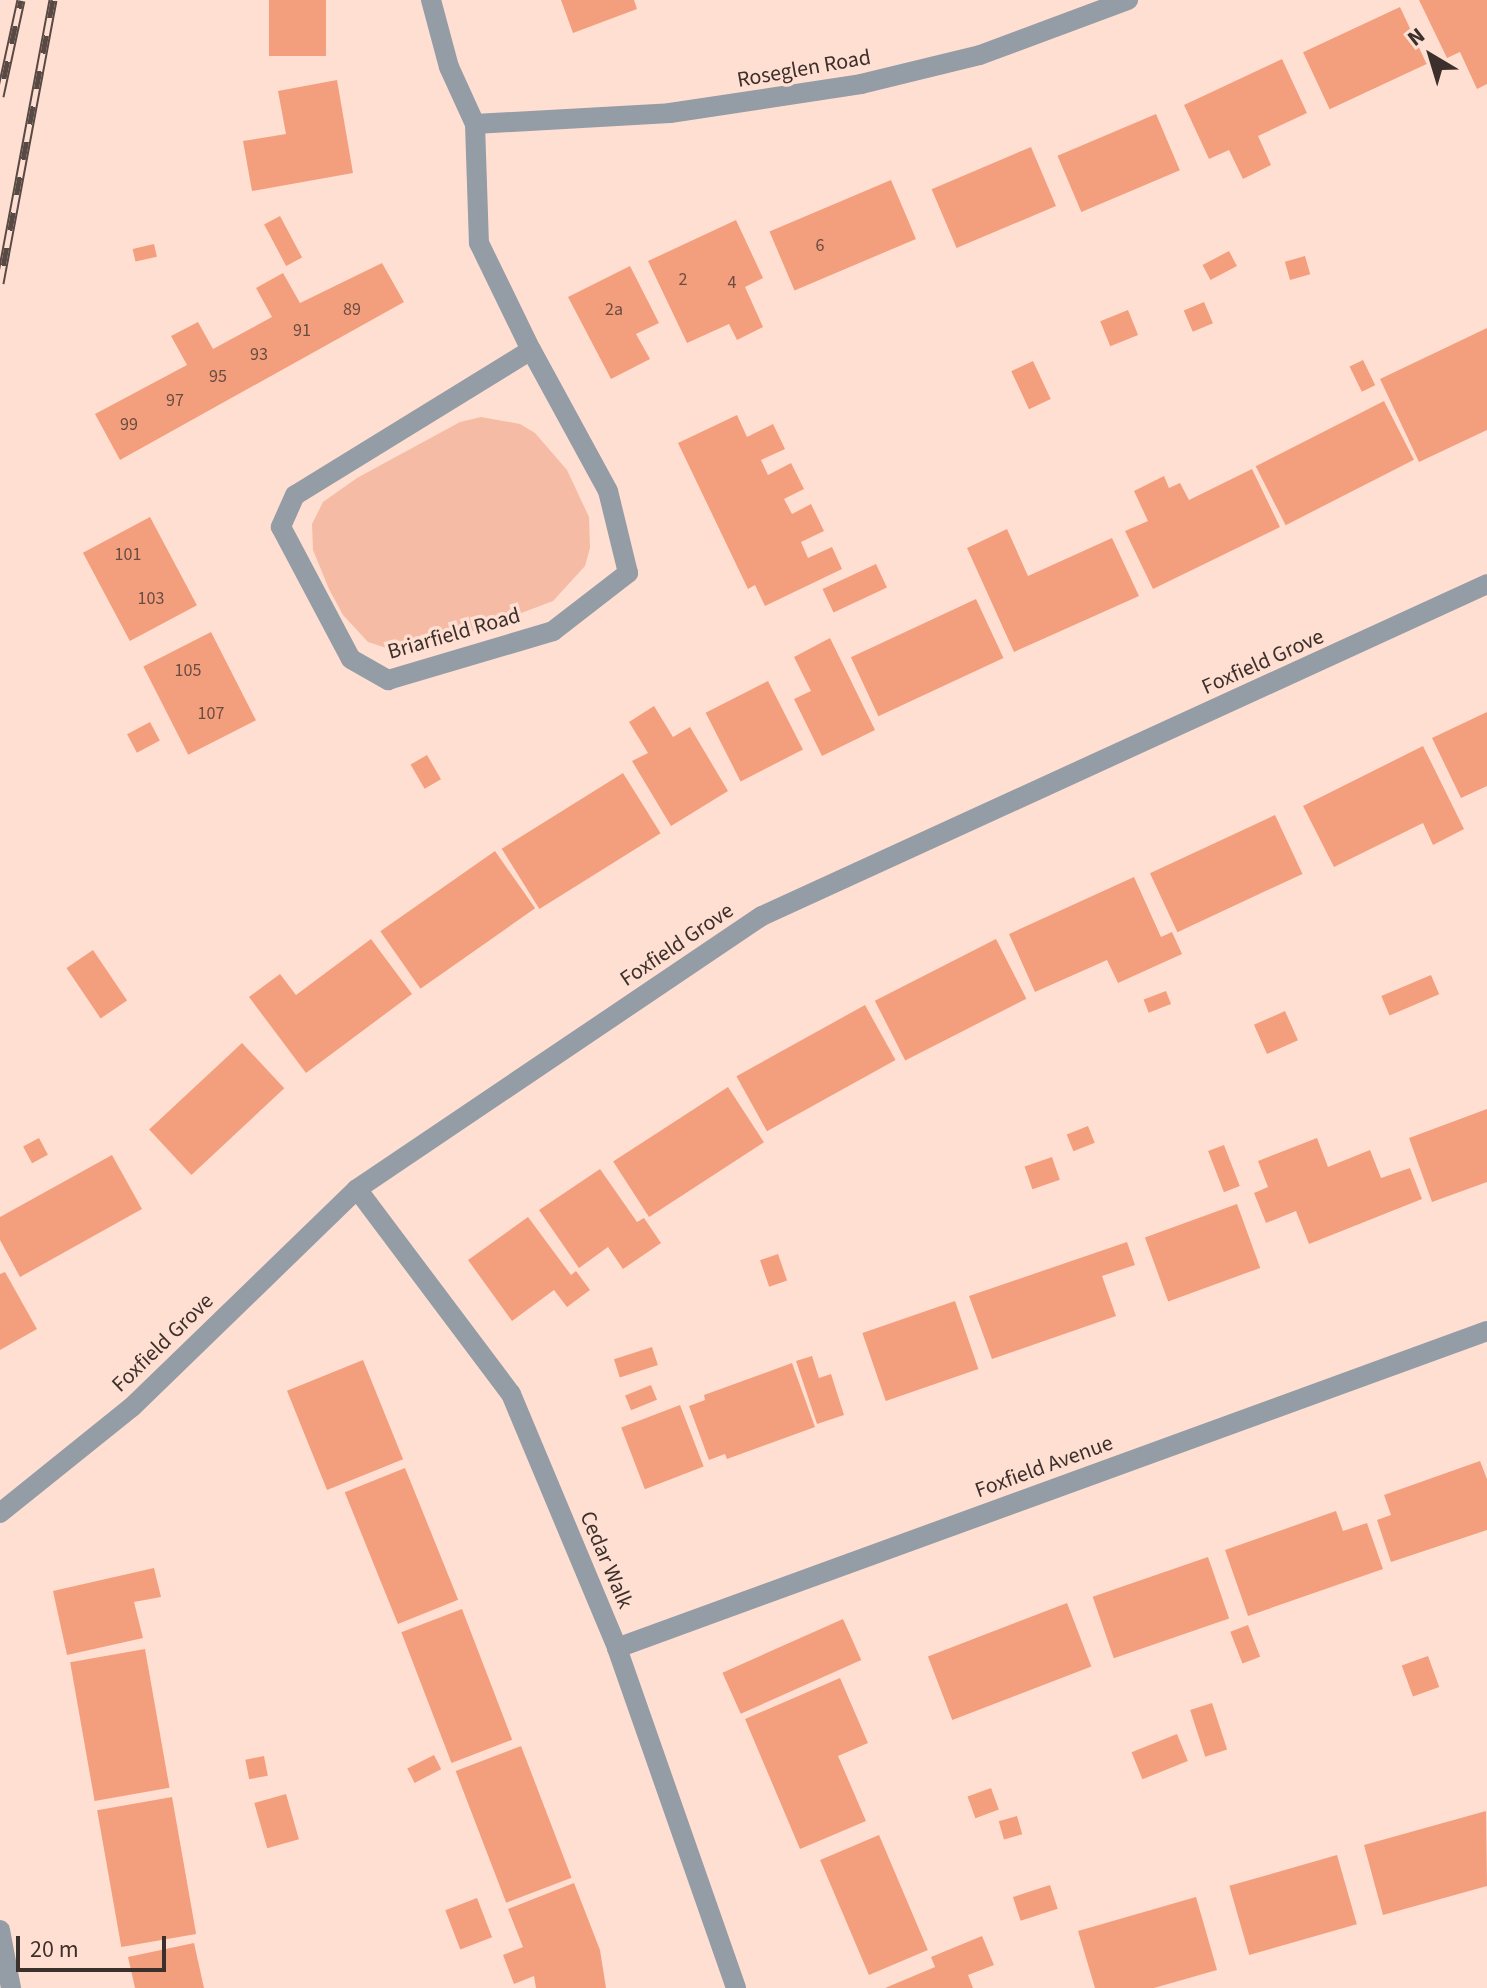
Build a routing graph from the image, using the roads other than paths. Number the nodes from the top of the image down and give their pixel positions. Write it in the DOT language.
graph roads {
  1 [pos="431,0"];
  2 [pos="1128,0"];
  3 [pos="475,124"];
  4 [pos="531,350"];
  5 [pos="1487,584"];
  6 [pos="357,1189"];
  7 [pos="1487,1331"];
  8 [pos="0,1513"];
  9 [pos="617,1648"];
  10 [pos="0,1930"];
  11 [pos="11,1988"];
  12 [pos="736,1988"];
  1 -- 3 [label="street, Briarfield Road"];
  2 -- 3 [label="street, Roseglen Road"];
  3 -- 4 [label="street, Briarfield Road"];
  4 -- 4 [label="street, Briarfield Road"];
  5 -- 6 [label="street, Foxfield Grove"];
  6 -- 8 [label="street, Foxfield Grove"];
  6 -- 9 [label="street, Cedar Walk"];
  7 -- 9 [label="street, Foxfield Avenue"];
  9 -- 12 [label="street, Cedar Walk"];
  10 -- 11 [label="street"];
}
